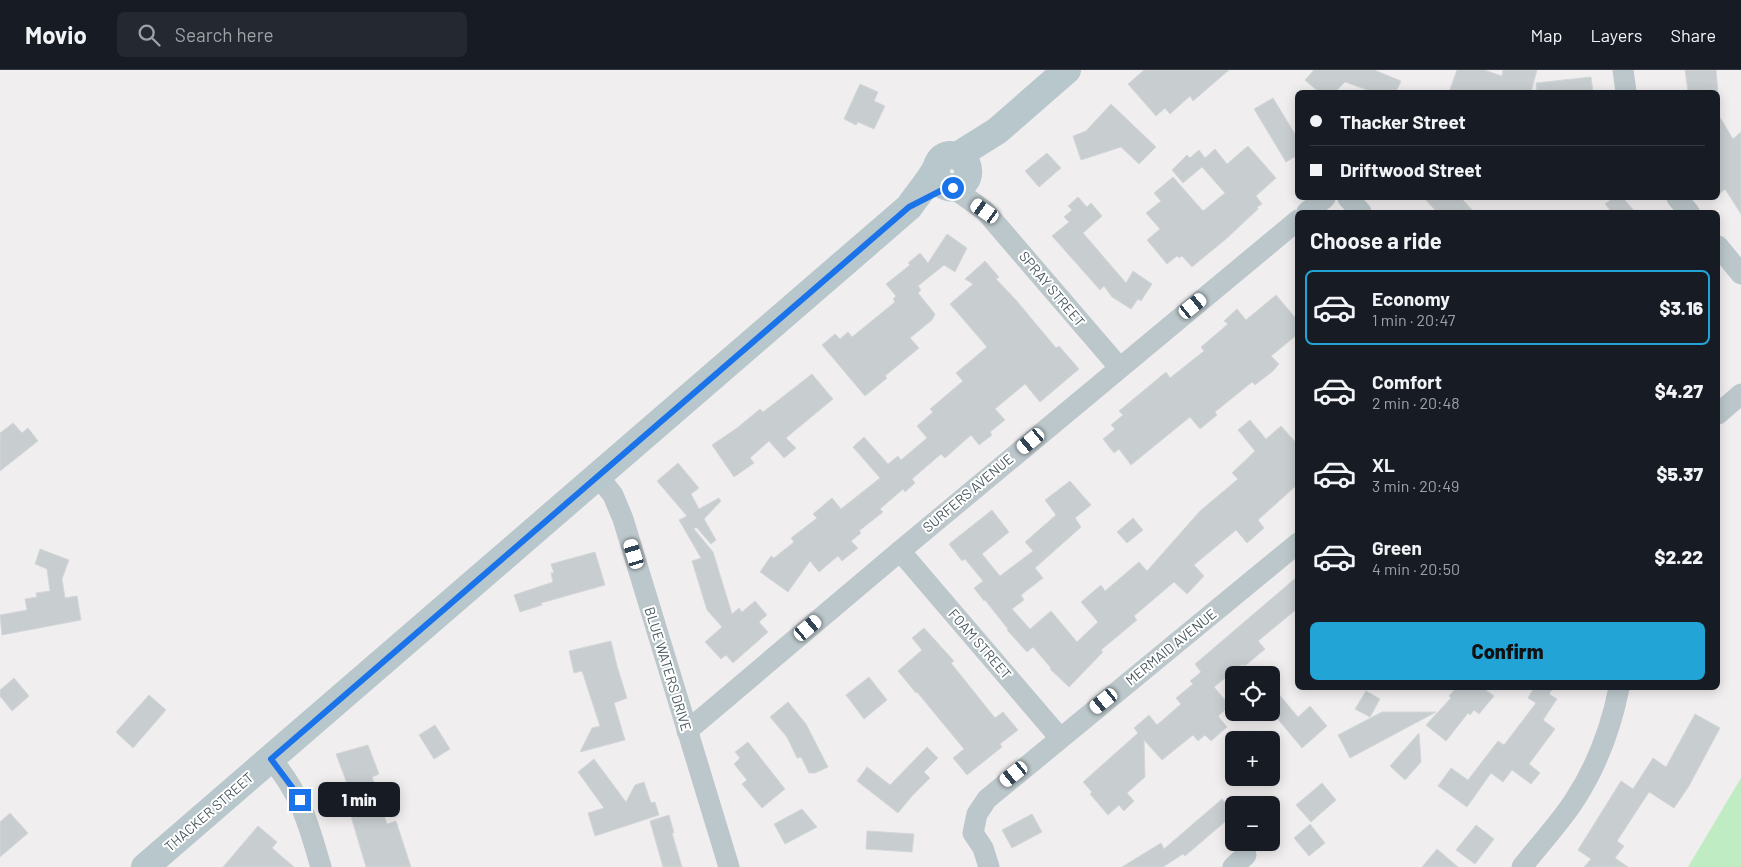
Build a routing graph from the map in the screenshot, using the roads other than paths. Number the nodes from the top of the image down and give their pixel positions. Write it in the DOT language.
graph roads {
  1 [pos="1067,70"];
  2 [pos="1623,70"];
  3 [pos="1626,90"];
  4 [pos="955,174"];
  5 [pos="1322,200"];
  6 [pos="1350,200"];
  7 [pos="1679,200"];
  8 [pos="1310,210"];
  9 [pos="1359,210"];
  10 [pos="1688,210"];
  11 [pos="1295,222"];
  12 [pos="1720,248"];
  13 [pos="1741,274"];
  14 [pos="1119,368"];
  15 [pos="1741,394"];
  16 [pos="1720,412"];
  17 [pos="598,476"];
  18 [pos="1295,545"];
  19 [pos="900,551"];
  20 [pos="1618,690"];
  21 [pos="687,731"];
  22 [pos="1060,738"];
  23 [pos="271,759"];
  24 [pos="145,867"];
  25 [pos="321,867"];
  26 [pos="729,867"];
  27 [pos="989,867"];
  28 [pos="1522,867"];
  1 -- 4 [label="street, THACKER STREET"];
  2 -- 3 [label="street"];
  4 -- 14 [label="street, SPRAY STREET"];
  4 -- 17 [label="street, THACKER STREET"];
  5 -- 8 [label="street"];
  6 -- 9 [label="street"];
  7 -- 10 [label="street"];
  11 -- 14 [label="street, SURFERS AVENUE"];
  12 -- 13 [label="street"];
  14 -- 19 [label="street, SURFERS AVENUE"];
  15 -- 16 [label="street"];
  17 -- 21 [label="street, BLUE WATERS DRIVE"];
  17 -- 23 [label="street, THACKER STREET"];
  18 -- 22 [label="street, MERMAID AVENUE"];
  19 -- 21 [label="street, SURFERS AVENUE"];
  19 -- 22 [label="street, FOAM STREET"];
  20 -- 28 [label="street"];
  21 -- 26 [label="street, BLUE WATERS DRIVE"];
  22 -- 27 [label="street, MERMAID AVENUE"];
  23 -- 24 [label="street, THACKER STREET"];
  23 -- 25 [label="street"];
}
